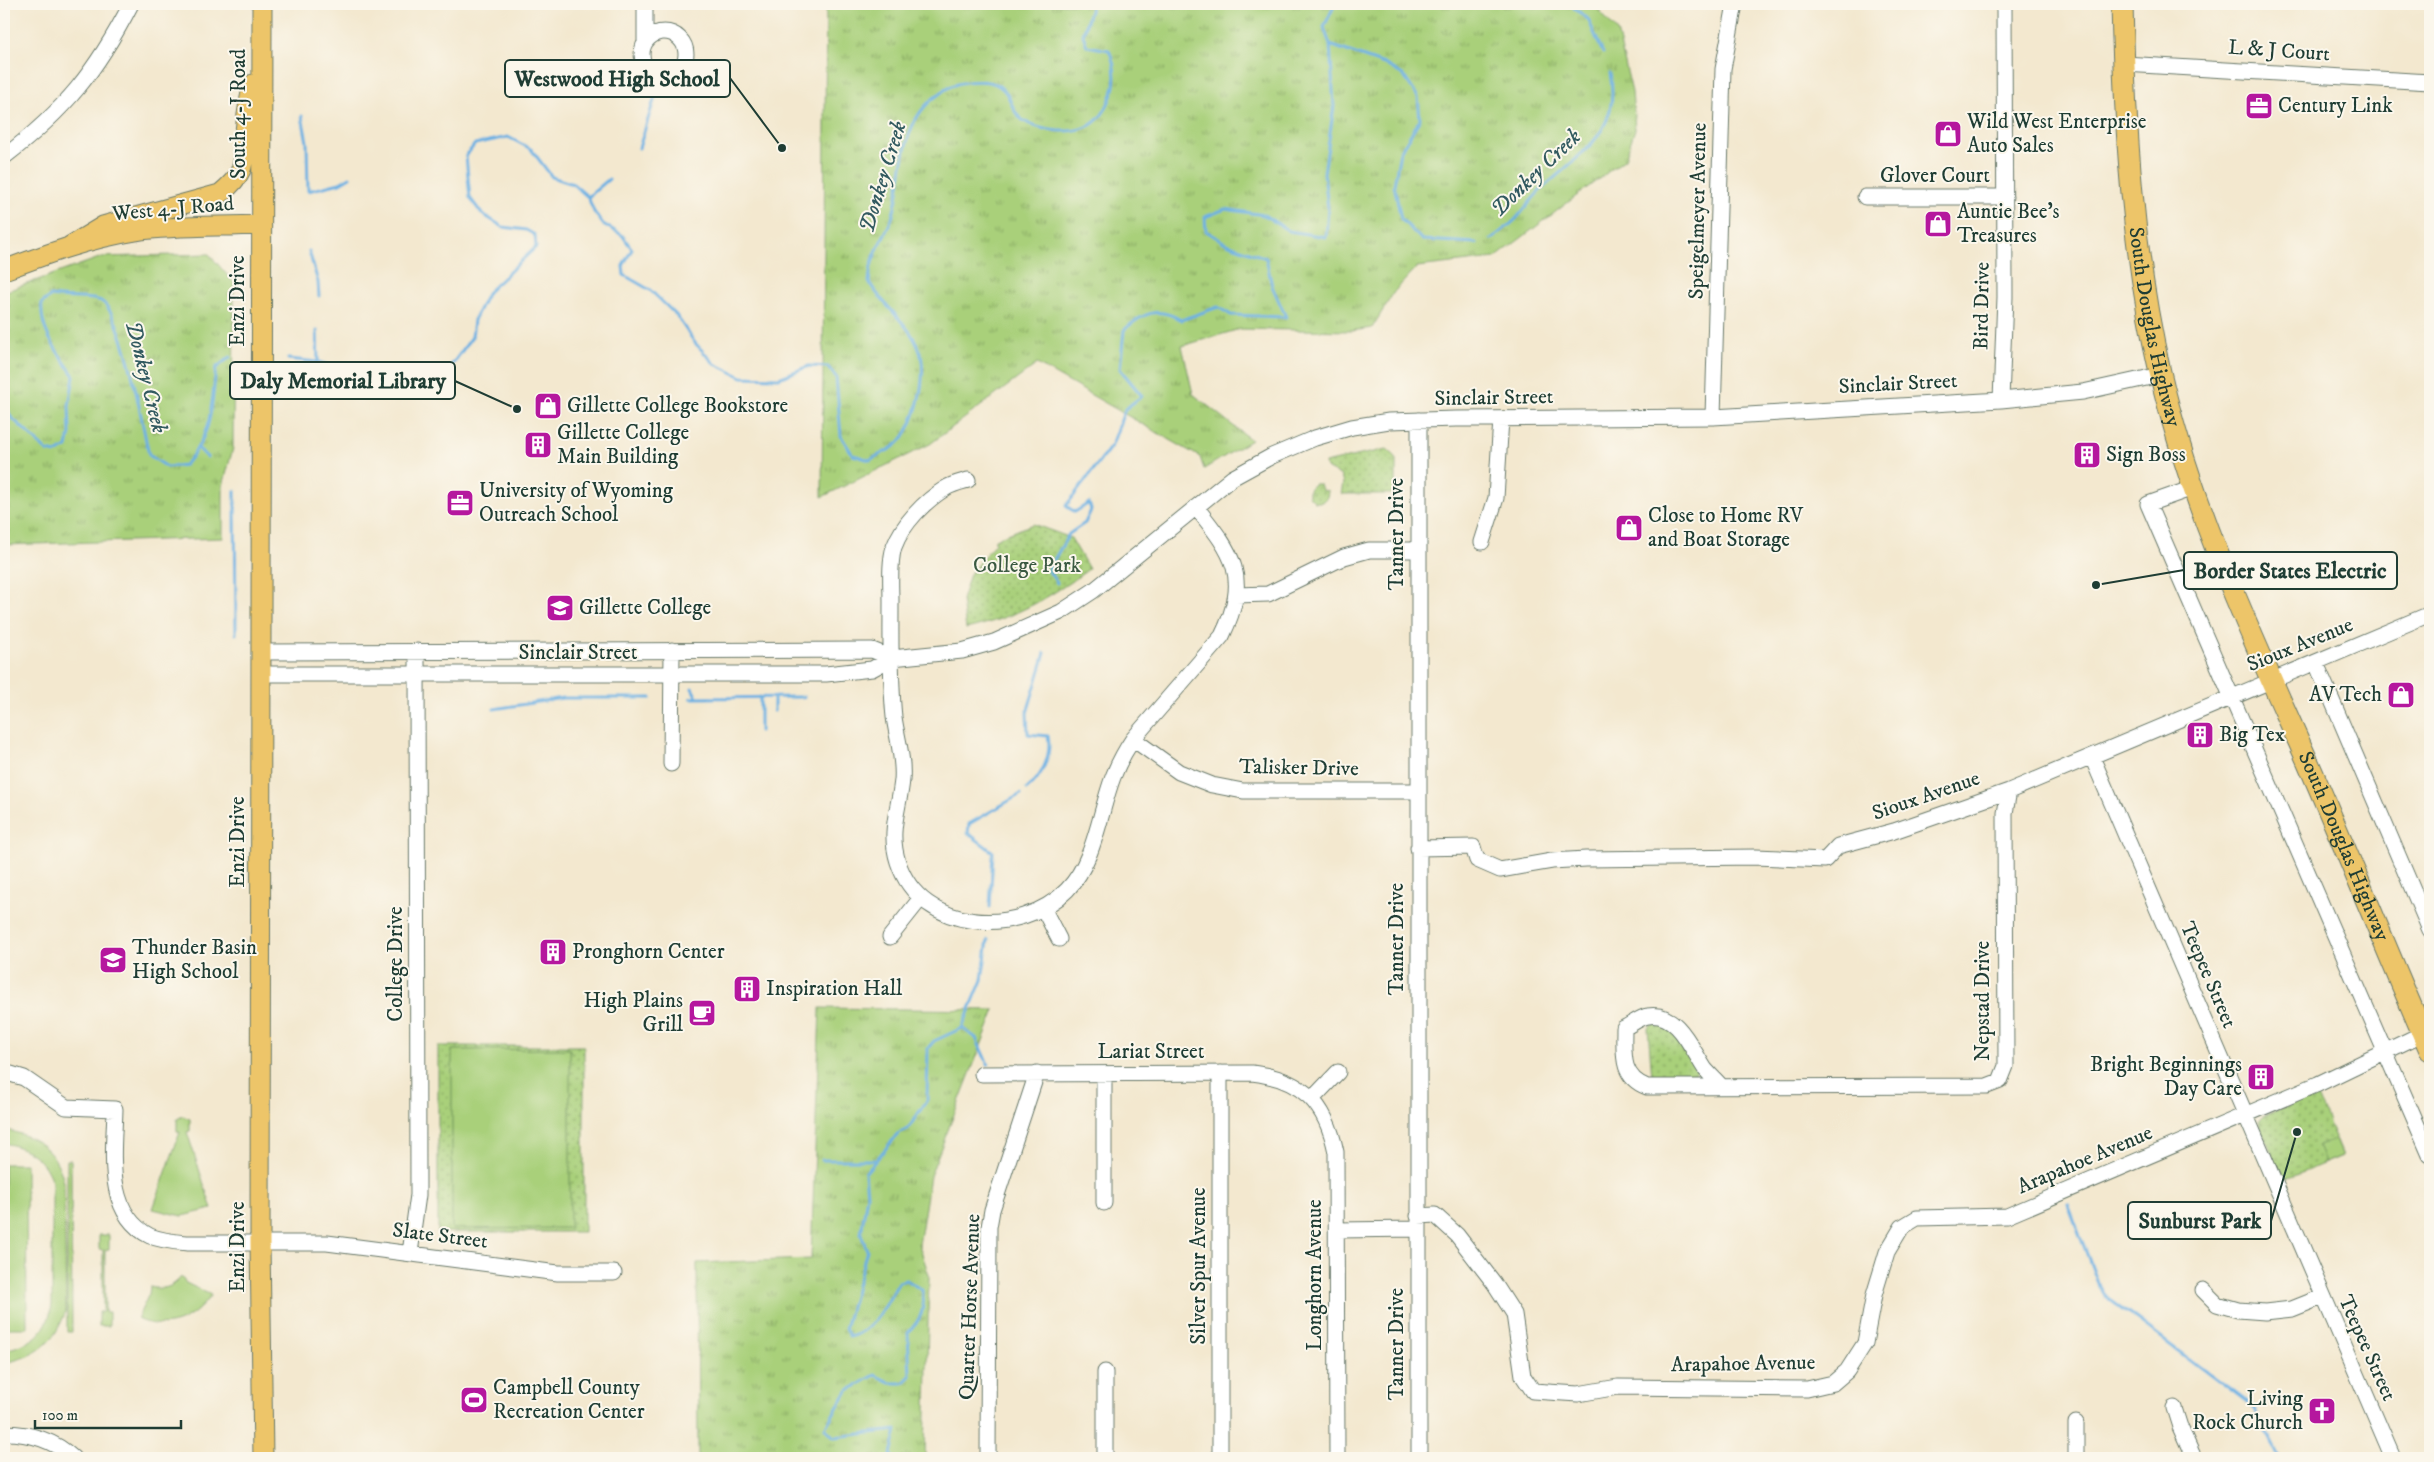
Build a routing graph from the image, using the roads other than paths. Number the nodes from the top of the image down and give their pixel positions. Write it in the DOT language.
graph roads {
  1 [pos="131,4"];
  2 [pos="262,4"];
  3 [pos="645,4"];
  4 [pos="2004,4"];
  5 [pos="2122,4"];
  6 [pos="1735,6"];
  7 [pos="262,36"];
  8 [pos="645,43"];
  9 [pos="2124,64"];
  10 [pos="2430,82"];
  11 [pos="4,157"];
  12 [pos="1865,197"];
  13 [pos="2004,198"];
  14 [pos="260,225"];
  15 [pos="70,246"];
  16 [pos="4,270"];
  17 [pos="2160,374"];
  18 [pos="2001,400"];
  19 [pos="1713,417"];
  20 [pos="1502,419"];
  21 [pos="1418,420"];
  22 [pos="968,480"];
  23 [pos="2193,488"];
  24 [pos="1196,508"];
  25 [pos="1482,542"];
  26 [pos="1418,550"];
  27 [pos="1236,595"];
  28 [pos="2430,614"];
  29 [pos="416,650"];
  30 [pos="672,650"];
  31 [pos="260,652"];
  32 [pos="892,658"];
  33 [pos="2316,663"];
  34 [pos="261,674"];
  35 [pos="417,674"];
  36 [pos="672,674"];
  37 [pos="2272,680"];
  38 [pos="2231,696"];
  39 [pos="1133,739"];
  40 [pos="2092,757"];
  41 [pos="671,764"];
  42 [pos="2009,790"];
  43 [pos="1418,792"];
  44 [pos="1418,848"];
  45 [pos="921,898"];
  46 [pos="1042,908"];
  47 [pos="2430,930"];
  48 [pos="890,937"];
  49 [pos="1059,939"];
  50 [pos="2428,1038"];
  51 [pos="2386,1053"];
  52 [pos="4,1072"];
  53 [pos="1338,1072"];
  54 [pos="1037,1073"];
  55 [pos="1220,1073"];
  56 [pos="982,1074"];
  57 [pos="1104,1074"];
  58 [pos="1721,1086"];
  59 [pos="1313,1098"];
  60 [pos="2246,1116"];
  61 [pos="2430,1155"];
  62 [pos="1104,1203"];
  63 [pos="1418,1222"];
  64 [pos="1336,1230"];
  65 [pos="260,1242"];
  66 [pos="410,1253"];
  67 [pos="614,1273"];
  68 [pos="2203,1290"];
  69 [pos="2322,1297"];
  70 [pos="1105,1372"];
  71 [pos="2174,1408"];
  72 [pos="2076,1423"];
  73 [pos="4,1433"];
  74 [pos="73,1458"];
  75 [pos="262,1458"];
  76 [pos="988,1458"];
  77 [pos="1105,1458"];
  78 [pos="1220,1458"];
  79 [pos="1337,1458"];
  80 [pos="1419,1458"];
  81 [pos="2076,1458"];
  82 [pos="2194,1458"];
  83 [pos="2392,1458"];
  1 -- 11 [label="street"];
  2 -- 7 [label="main road, South 4-J Road"];
  3 -- 8 [label="street"];
  4 -- 13 [label="street, Bird Drive"];
  5 -- 9 [label="highway, South Douglas Highway"];
  6 -- 19 [label="street, Speigelmeyer Avenue"];
  7 -- 14 [label="main road, South 4-J Road"];
  7 -- 15 [label="main road"];
  9 -- 10 [label="street, L & J Court"];
  9 -- 17 [label="highway, South Douglas Highway"];
  12 -- 13 [label="street, Glover Court"];
  13 -- 18 [label="street, Bird Drive"];
  14 -- 15 [label="main road, West 4-J Road"];
  14 -- 31 [label="main road, Enzi Drive"];
  15 -- 16 [label="main road, West 4-J Road"];
  17 -- 18 [label="street, Sinclair Street"];
  17 -- 23 [label="highway, South Douglas Highway"];
  18 -- 19 [label="street, Sinclair Street"];
  19 -- 20 [label="street, Sinclair Street"];
  20 -- 21 [label="street, Sinclair Street"];
  20 -- 25 [label="street"];
  21 -- 24 [label="street, Sinclair Street"];
  21 -- 26 [label="street, Tanner Drive"];
  22 -- 32 [label="street"];
  23 -- 37 [label="highway, South Douglas Highway"];
  23 -- 38 [label="street"];
  24 -- 27 [label="street"];
  24 -- 32 [label="street, Sinclair Street"];
  26 -- 27 [label="street"];
  26 -- 43 [label="street, Tanner Drive"];
  27 -- 39 [label="street"];
  28 -- 33 [label="street, Sioux Avenue"];
  29 -- 30 [label="street, Sinclair Street"];
  29 -- 31 [label="street, Sinclair Street"];
  29 -- 35 [label="street, College Drive"];
  30 -- 32 [label="street, Sinclair Street"];
  30 -- 36 [label="street"];
  31 -- 34 [label="main road, Enzi Drive"];
  32 -- 36 [label="street, Sinclair Street"];
  32 -- 45 [label="street"];
  33 -- 37 [label="street, Sioux Avenue"];
  33 -- 47 [label="street"];
  34 -- 35 [label="street, Sinclair Street"];
  34 -- 65 [label="main road, Enzi Drive"];
  35 -- 36 [label="street, Sinclair Street"];
  35 -- 66 [label="street, College Drive"];
  36 -- 41 [label="street"];
  37 -- 38 [label="street, Sioux Avenue"];
  37 -- 50 [label="highway, South Douglas Highway"];
  38 -- 40 [label="street, Sioux Avenue"];
  38 -- 51 [label="street"];
  39 -- 43 [label="street, Talisker Drive"];
  39 -- 46 [label="street"];
  40 -- 42 [label="street, Sioux Avenue"];
  40 -- 60 [label="street, Teepee Street"];
  42 -- 44 [label="street, Sioux Avenue"];
  42 -- 58 [label="street, Nepstad Drive"];
  43 -- 44 [label="street, Tanner Drive"];
  44 -- 63 [label="street, Tanner Drive"];
  45 -- 46 [label="street"];
  45 -- 48 [label="street"];
  46 -- 49 [label="street"];
  50 -- 51 [label="street, Arapahoe Avenue"];
  51 -- 60 [label="street, Arapahoe Avenue"];
  51 -- 61 [label="street"];
  52 -- 65 [label="street, Slate Street"];
  53 -- 59 [label="street"];
  54 -- 56 [label="street, Lariat Street"];
  54 -- 57 [label="street, Lariat Street"];
  54 -- 76 [label="street, Quarter Horse Avenue"];
  55 -- 57 [label="street, Lariat Street"];
  55 -- 59 [label="street, Lariat Street"];
  55 -- 78 [label="street, Silver Spur Avenue"];
  57 -- 62 [label="street"];
  58 -- 58 [label="street, Nepstad Drive"];
  59 -- 64 [label="street, Longhorn Avenue"];
  60 -- 63 [label="street, Arapahoe Avenue"];
  60 -- 69 [label="street, Teepee Street"];
  63 -- 64 [label="street"];
  63 -- 80 [label="street, Tanner Drive"];
  64 -- 79 [label="street, Longhorn Avenue"];
  65 -- 66 [label="street, Slate Street"];
  65 -- 75 [label="main road, Enzi Drive"];
  66 -- 67 [label="street, Slate Street"];
  68 -- 69 [label="street"];
  69 -- 83 [label="street, Teepee Street"];
  70 -- 77 [label="street"];
  71 -- 82 [label="street"];
  72 -- 81 [label="street"];
  73 -- 74 [label="street"];
}
